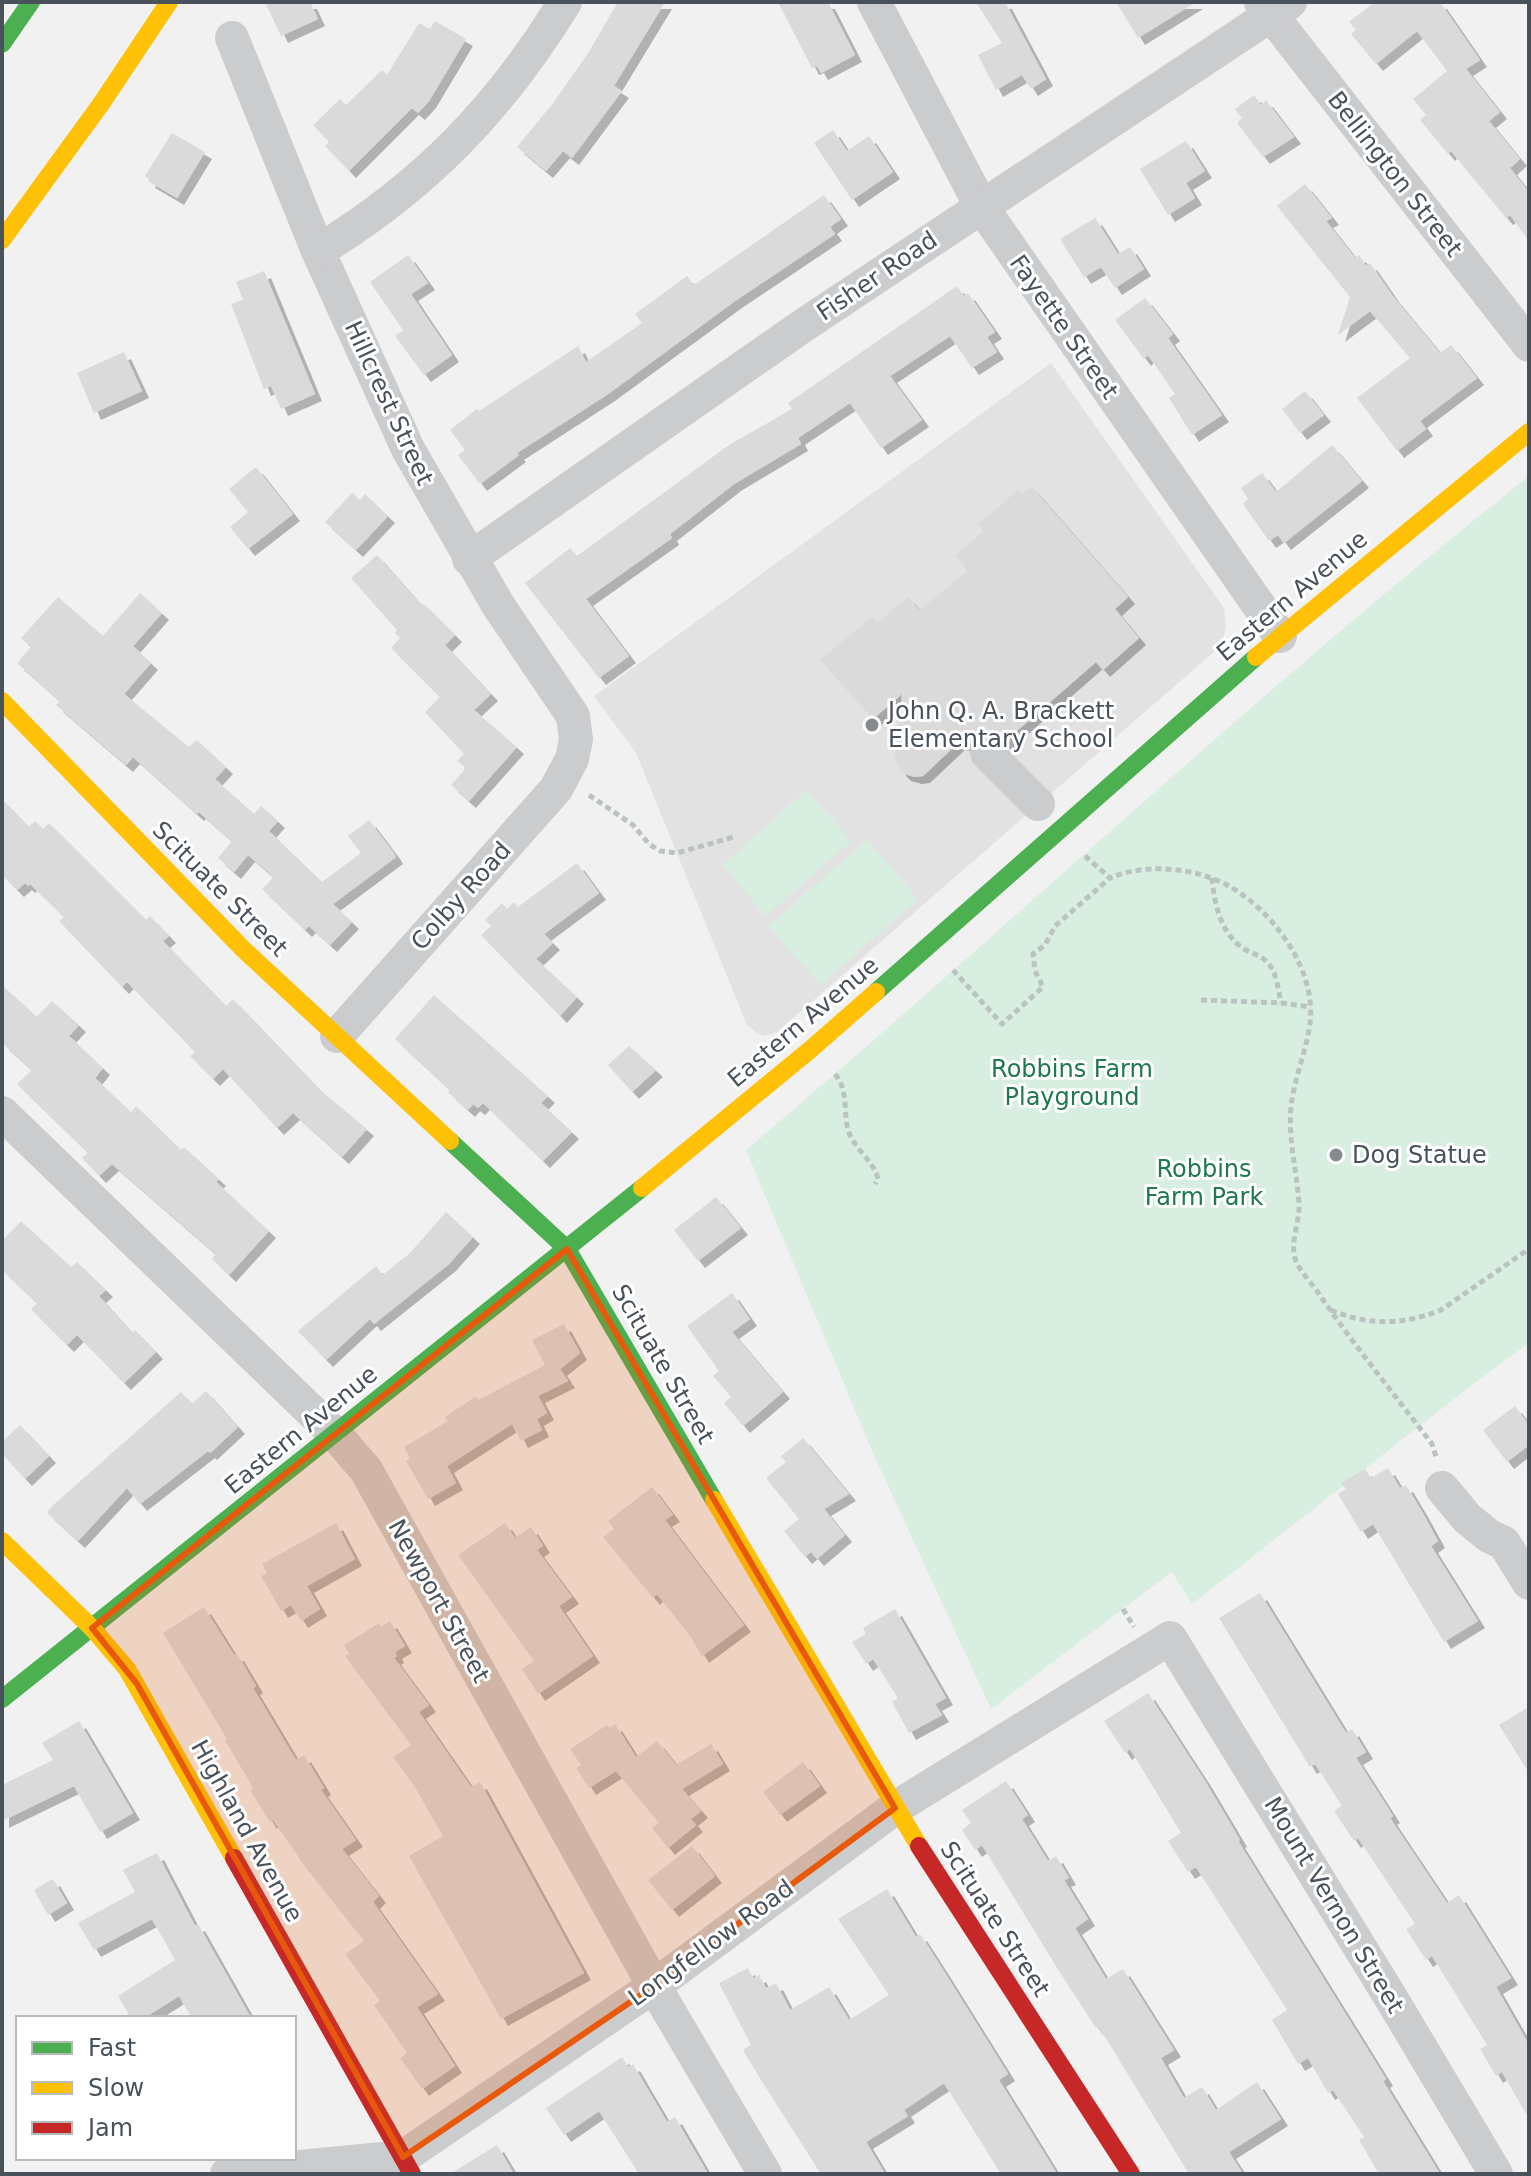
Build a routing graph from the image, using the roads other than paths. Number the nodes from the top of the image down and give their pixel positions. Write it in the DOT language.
graph roads {
  1 [pos="31,2"];
  2 [pos="169,2"];
  3 [pos="565,2"];
  4 [pos="874,2"];
  5 [pos="1274,6"];
  6 [pos="232,38"];
  7 [pos="2,44"];
  8 [pos="981,206"];
  9 [pos="2,240"];
  10 [pos="318,251"];
  11 [pos="1529,345"];
  12 [pos="1529,432"];
  13 [pos="469,559"];
  14 [pos="1280,636"];
  15 [pos="2,701"];
  16 [pos="987,753"];
  17 [pos="568,764"];
  18 [pos="1038,804"];
  19 [pos="337,1036"];
  20 [pos="2,1113"];
  21 [pos="567,1249"];
  22 [pos="335,1434"];
  23 [pos="1442,1488"];
  24 [pos="1517,1535"];
  25 [pos="2,1541"];
  26 [pos="1529,1583"];
  27 [pos="92,1628"];
  28 [pos="1170,1638"];
  29 [pos="2,1699"];
  30 [pos="895,1808"];
  31 [pos="654,1986"];
  32 [pos="407,2166"];
  33 [pos="227,2174"];
  34 [pos="765,2174"];
  35 [pos="1131,2174"];
  36 [pos="1496,2174"];
  1 -- 7 [label="main road"];
  2 -- 9 [label="main road"];
  3 -- 10 [label="street"];
  4 -- 8 [label="street, Fayette Street"];
  5 -- 8 [label="street, Fisher Road"];
  5 -- 11 [label="street, Bellington Street"];
  6 -- 10 [label="street, Hillcrest Street"];
  8 -- 13 [label="street, Fisher Road"];
  8 -- 14 [label="street, Fayette Street"];
  10 -- 13 [label="street, Hillcrest Street"];
  12 -- 14 [label="main road, Eastern Avenue"];
  13 -- 17 [label="street, Hillcrest Street"];
  14 -- 21 [label="main road, Eastern Avenue"];
  15 -- 19 [label="main road, Scituate Street"];
  16 -- 18 [label="street"];
  17 -- 19 [label="street, Colby Road"];
  19 -- 21 [label="main road, Scituate Street"];
  20 -- 22 [label="street, Newport Street"];
  21 -- 22 [label="main road, Eastern Avenue"];
  21 -- 30 [label="main road, Scituate Street"];
  22 -- 27 [label="main road, Eastern Avenue"];
  22 -- 31 [label="street, Newport Street"];
  23 -- 24 [label="street"];
  24 -- 26 [label="street"];
  25 -- 27 [label="main road, Highland Avenue"];
  27 -- 29 [label="main road, Eastern Avenue"];
  27 -- 32 [label="main road, Highland Avenue"];
  28 -- 30 [label="street, Longfellow Road"];
  28 -- 36 [label="street, Mount Vernon Street"];
  30 -- 31 [label="street, Longfellow Road"];
  30 -- 35 [label="main road, Scituate Street"];
  31 -- 32 [label="street, Longfellow Road"];
  31 -- 34 [label="street, Newport Street"];
  32 -- 33 [label="street, Longfellow Road"];
}
